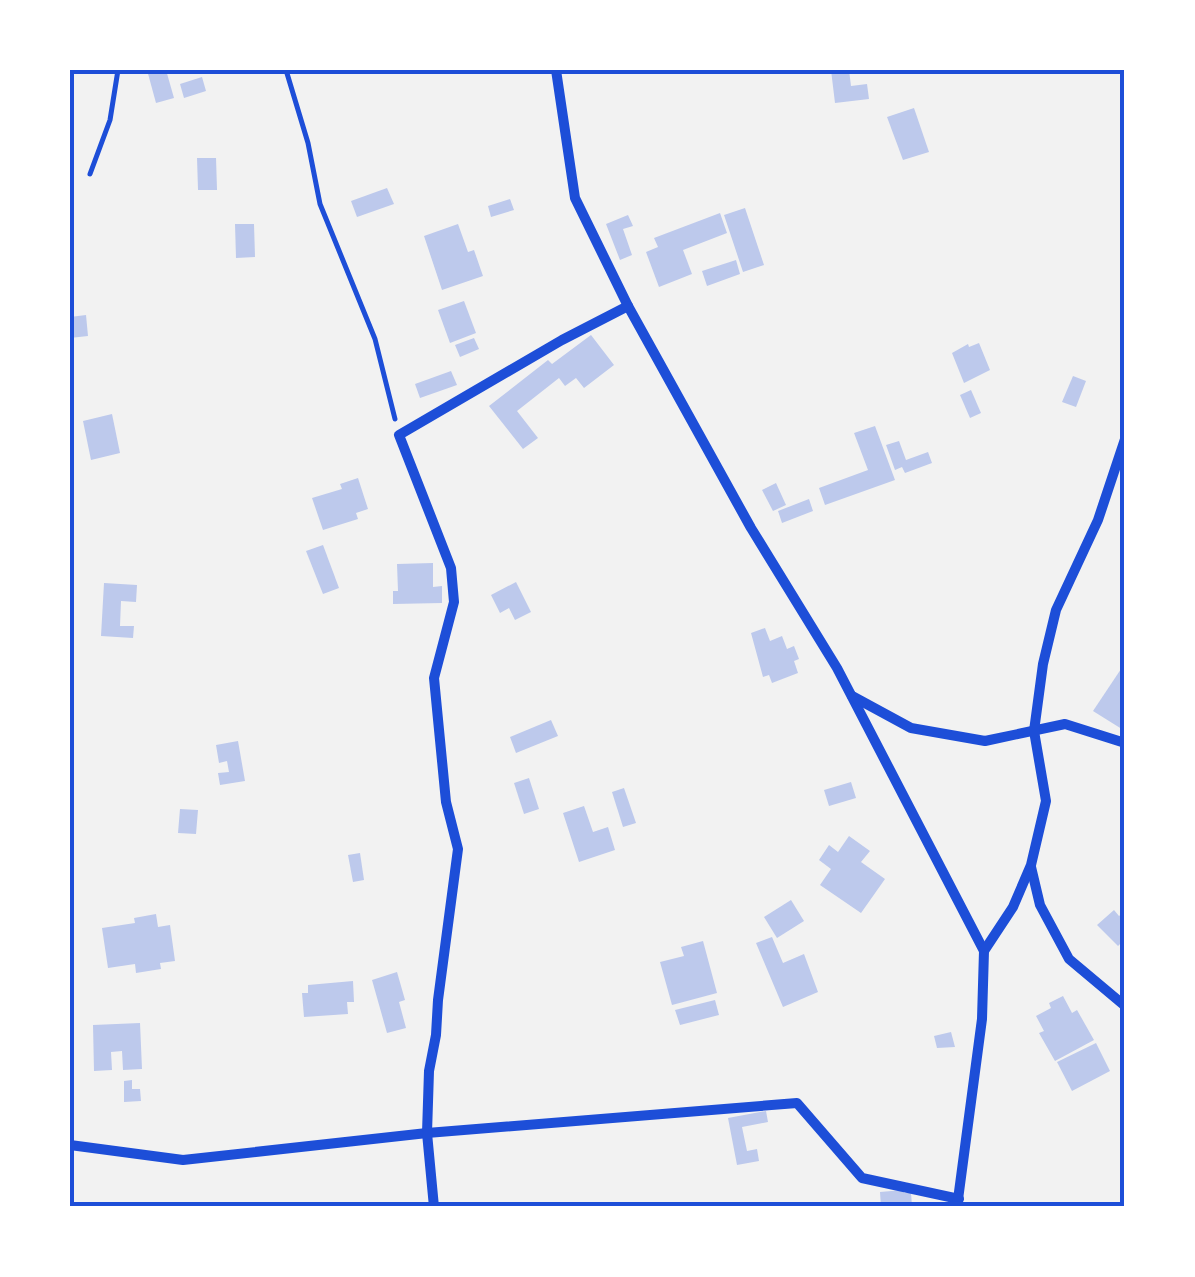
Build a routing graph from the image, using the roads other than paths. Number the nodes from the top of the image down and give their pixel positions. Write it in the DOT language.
graph roads {
  1 [pos="556,70"];
  2 [pos="628,306"];
  3 [pos="1125,438"];
  4 [pos="851,696"];
  5 [pos="1034,731"];
  6 [pos="1125,744"];
  7 [pos="1031,865"];
  8 [pos="984,950"];
  9 [pos="1125,1006"];
  10 [pos="428,1133"];
  11 [pos="70,1145"];
  12 [pos="958,1203"];
  13 [pos="434,1207"];
  1 -- 2 [label="street"];
  2 -- 4 [label="street"];
  2 -- 10 [label="street"];
  3 -- 5 [label="street"];
  4 -- 5 [label="street"];
  4 -- 8 [label="street"];
  5 -- 6 [label="street"];
  5 -- 7 [label="street"];
  7 -- 8 [label="street"];
  7 -- 9 [label="street"];
  8 -- 12 [label="street"];
  10 -- 11 [label="street"];
  10 -- 12 [label="street"];
  10 -- 13 [label="street"];
}
